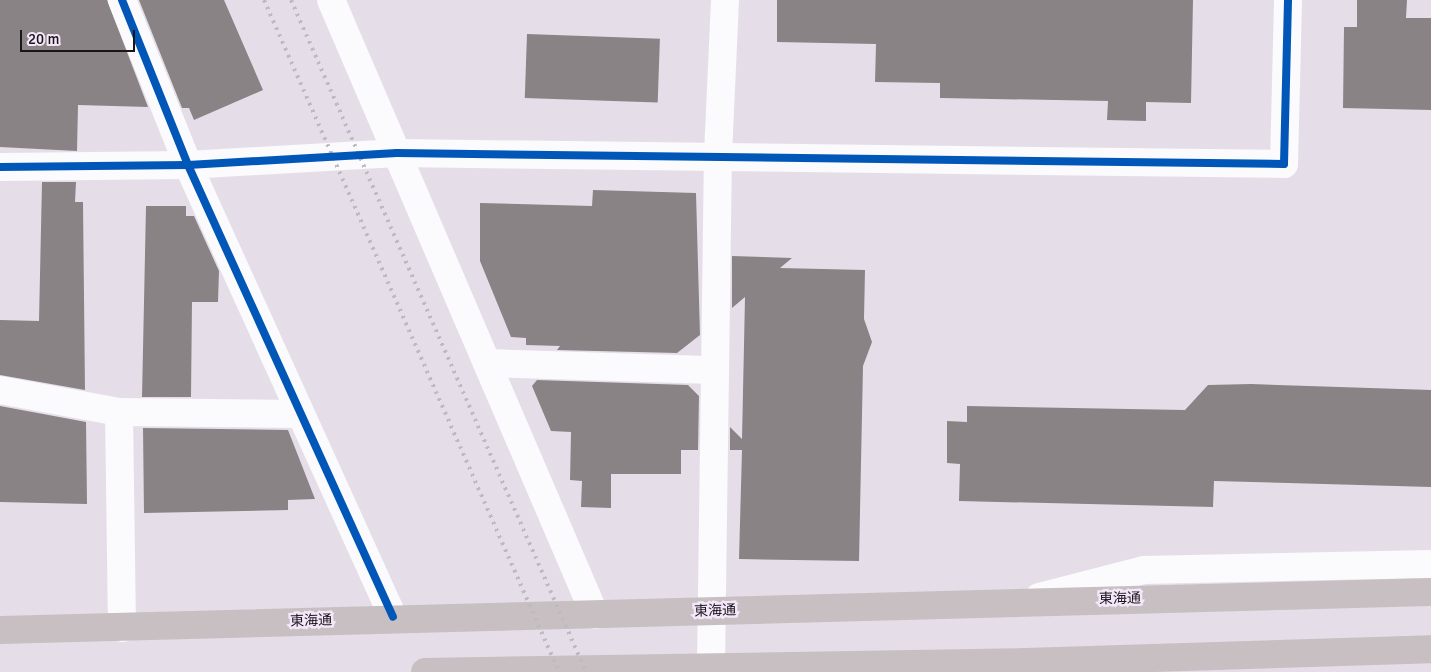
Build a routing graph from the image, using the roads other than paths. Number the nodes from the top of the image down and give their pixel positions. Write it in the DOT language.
graph roads {
  1 [pos="122,0"];
  2 [pos="331,0"];
  3 [pos="726,0"];
  4 [pos="1288,0"];
  5 [pos="397,153"];
  6 [pos="718,155"];
  7 [pos="188,166"];
  8 [pos="0,167"];
  9 [pos="487,363"];
  10 [pos="714,370"];
  11 [pos="0,390"];
  12 [pos="119,412"];
  13 [pos="299,414"];
  14 [pos="1431,564"];
  15 [pos="1431,592"];
  16 [pos="1025,601"];
  17 [pos="709,611"];
  18 [pos="595,616"];
  19 [pos="394,617"];
  20 [pos="122,628"];
  21 [pos="0,630"];
  22 [pos="1431,649"];
  23 [pos="1026,662"];
  24 [pos="711,666"];
  25 [pos="516,671"];
  26 [pos="425,672"];
  27 [pos="1111,672"];
  1 -- 7 [label="street"];
  2 -- 5 [label="street"];
  3 -- 6 [label="street"];
  4 -- 6 [label="street"];
  5 -- 6 [label="street"];
  5 -- 7 [label="street"];
  5 -- 9 [label="street"];
  6 -- 10 [label="street"];
  7 -- 8 [label="street"];
  7 -- 13 [label="street"];
  9 -- 10 [label="street"];
  9 -- 18 [label="street"];
  10 -- 17 [label="street"];
  11 -- 12 [label="street"];
  12 -- 13 [label="street"];
  12 -- 20 [label="street"];
  13 -- 19 [label="street"];
  14 -- 16 [label="street"];
  15 -- 16 [label="main road, 東海通"];
  16 -- 17 [label="main road, 東海通"];
  17 -- 18 [label="main road, 東海通"];
  17 -- 24 [label="street"];
  18 -- 19 [label="main road, 東海通"];
  19 -- 20 [label="main road, 東海通"];
  20 -- 21 [label="main road, 東海通"];
  22 -- 23 [label="main road"];
  23 -- 24 [label="main road"];
  23 -- 27 [label="street"];
  24 -- 25 [label="main road"];
  25 -- 26 [label="main road"];
}
